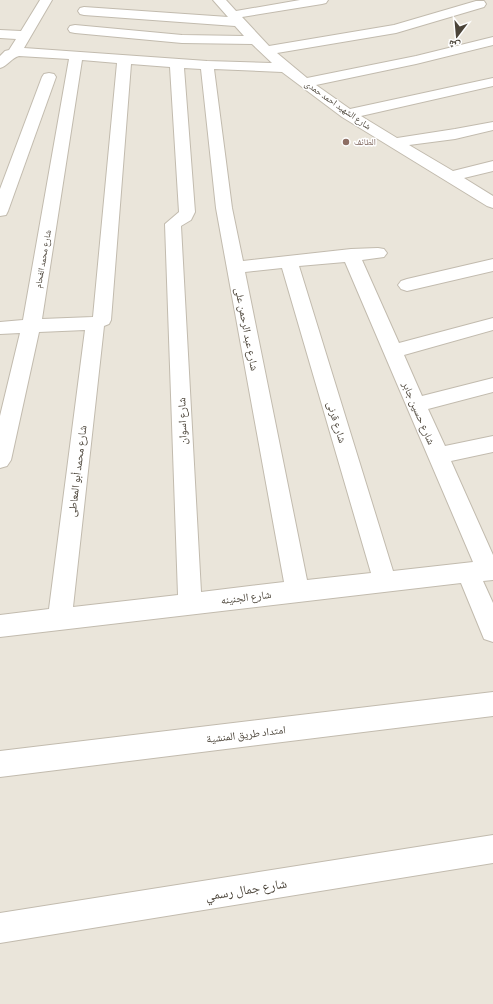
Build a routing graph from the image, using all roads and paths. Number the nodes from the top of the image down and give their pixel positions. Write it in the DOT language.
graph roads {
  1 [pos="46,0"];
  2 [pos="219,0"];
  3 [pos="322,0"];
  4 [pos="476,2"];
  5 [pos="86,6"];
  6 [pos="493,12"];
  7 [pos="236,18"];
  8 [pos="76,29"];
  9 [pos="0,34"];
  10 [pos="25,35"];
  11 [pos="493,41"];
  12 [pos="261,45"];
  13 [pos="68,56"];
  14 [pos="7,57"];
  15 [pos="124,60"];
  16 [pos="177,63"];
  17 [pos="208,65"];
  18 [pos="286,68"];
  19 [pos="49,77"];
  20 [pos="493,82"];
  21 [pos="305,83"];
  22 [pos="348,114"];
  23 [pos="493,126"];
  24 [pos="394,143"];
  25 [pos="493,166"];
  26 [pos="452,176"];
  27 [pos="493,202"];
  28 [pos="0,211"];
  29 [pos="378,253"];
  30 [pos="351,255"];
  31 [pos="289,262"];
  32 [pos="493,265"];
  33 [pos="235,267"];
  34 [pos="407,285"];
  35 [pos="95,322"];
  36 [pos="493,324"];
  37 [pos="31,326"];
  38 [pos="0,328"];
  39 [pos="392,351"];
  40 [pos="493,385"];
  41 [pos="416,405"];
  42 [pos="493,444"];
  43 [pos="438,456"];
  44 [pos="0,460"];
  45 [pos="483,571"];
  46 [pos="385,582"];
  47 [pos="297,591"];
  48 [pos="190,603"];
  49 [pos="60,619"];
  50 [pos="0,626"];
  51 [pos="493,631"];
  52 [pos="493,704"];
  53 [pos="0,764"];
  54 [pos="493,849"];
  55 [pos="0,928"];
  1 -- 10 [label="street"];
  2 -- 7 [label="street, شارع الشهيد احمد حمدى"];
  3 -- 7 [label="street"];
  4 -- 6 [label="street"];
  4 -- 12 [label="street"];
  5 -- 7 [label="street"];
  5 -- 8 [label="street"];
  7 -- 12 [label="street, شارع الشهيد احمد حمدى"];
  8 -- 12 [label="street"];
  8 -- 13 [label="street"];
  9 -- 10 [label="street"];
  10 -- 14 [label="street"];
  11 -- 21 [label="street"];
  12 -- 18 [label="street, شارع الشهيد احمد حمدى"];
  13 -- 14 [label="street"];
  13 -- 15 [label="street"];
  13 -- 37 [label="street, شارع محمد الفحام"];
  15 -- 16 [label="street"];
  15 -- 35 [label="street"];
  16 -- 17 [label="street"];
  16 -- 48 [label="street, شارع اسوان"];
  17 -- 18 [label="street"];
  17 -- 33 [label="street, شارع عبد الرحمن على"];
  18 -- 21 [label="street, شارع الشهيد احمد حمدى"];
  19 -- 28 [label="street"];
  20 -- 22 [label="street"];
  21 -- 22 [label="street, شارع الشهيد احمد حمدى"];
  22 -- 24 [label="street, شارع الشهيد احمد حمدى"];
  23 -- 24 [label="street"];
  24 -- 26 [label="street, شارع الشهيد احمد حمدى"];
  25 -- 26 [label="street"];
  26 -- 27 [label="street, شارع الشهيد احمد حمدى"];
  29 -- 30 [label="street"];
  30 -- 31 [label="street"];
  30 -- 39 [label="street, شارع حسين جابر"];
  31 -- 33 [label="street"];
  31 -- 46 [label="street, شارع قرنى"];
  32 -- 34 [label="street"];
  33 -- 47 [label="street, شارع عبد الرحمن على"];
  35 -- 37 [label="street"];
  35 -- 49 [label="street, شارع محمد أبو المعاطى"];
  36 -- 39 [label="street"];
  37 -- 38 [label="street"];
  37 -- 44 [label="street, شارع محمد الفحام"];
  39 -- 41 [label="street, شارع حسين جابر"];
  40 -- 41 [label="street"];
  41 -- 43 [label="street, شارع حسين جابر"];
  42 -- 43 [label="street"];
  43 -- 45 [label="street, شارع حسين جابر"];
  45 -- 46 [label="street, شارع الجنينه"];
  45 -- 51 [label="street, شارع حسين جابر"];
  46 -- 47 [label="street, شارع الجنينه"];
  47 -- 48 [label="street, شارع الجنينه"];
  48 -- 49 [label="street, شارع الجنينه"];
  49 -- 50 [label="street, شارع الجنينه"];
  52 -- 53 [label="street, امتداد طريق المنشية"];
  54 -- 55 [label="street, شارع جمال رسمي"];
}
